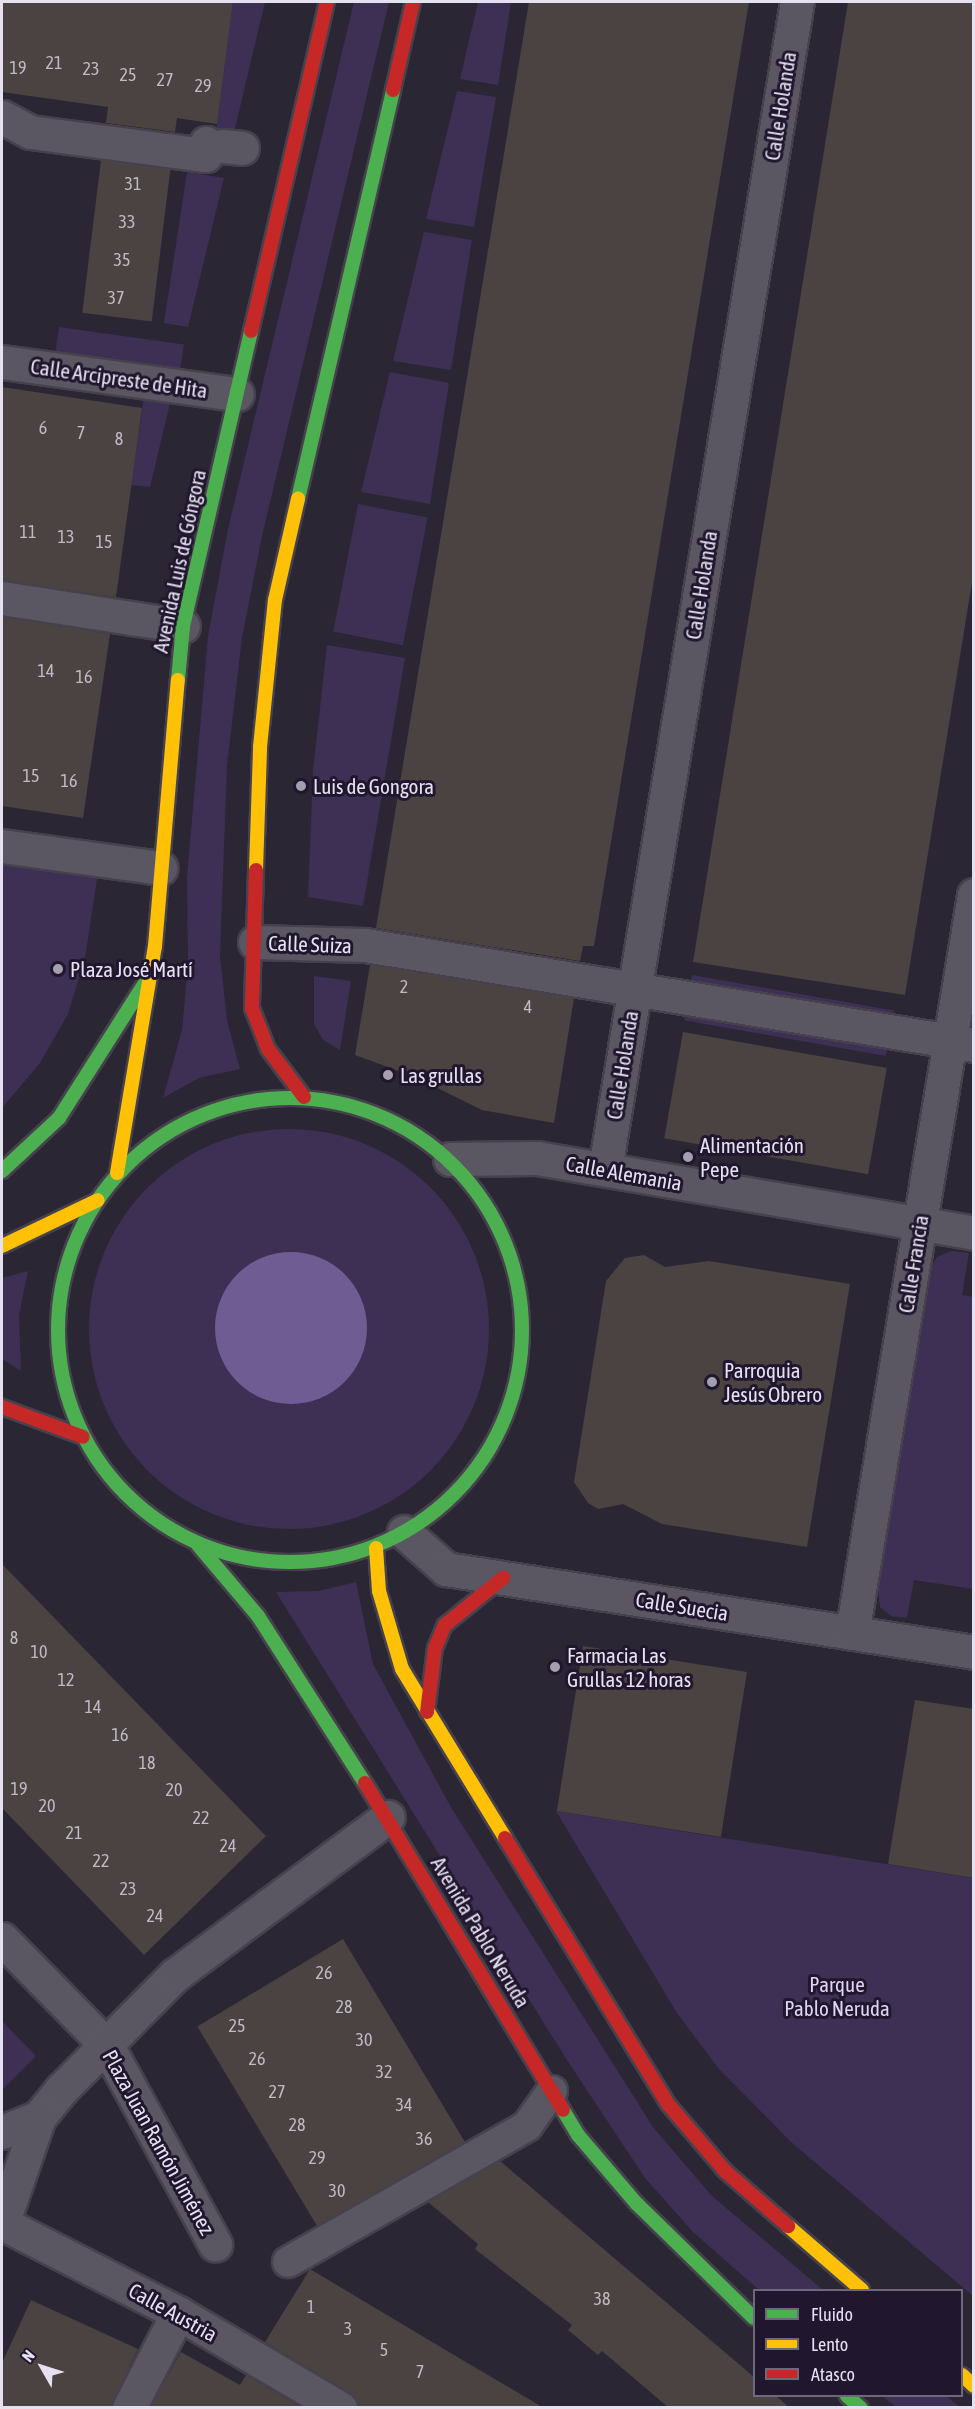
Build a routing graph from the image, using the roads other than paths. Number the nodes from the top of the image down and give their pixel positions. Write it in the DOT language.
graph roads {
  1 [pos="327,2"];
  2 [pos="413,2"];
  3 [pos="797,2"];
  4 [pos="2,117"];
  5 [pos="224,146"];
  6 [pos="2,362"];
  7 [pos="237,394"];
  8 [pos="2,598"];
  9 [pos="183,626"];
  10 [pos="2,846"];
  11 [pos="160,868"];
  12 [pos="974,895"];
  13 [pos="255,942"];
  14 [pos="151,974"];
  15 [pos="635,989"];
  16 [pos="962,1043"];
  17 [pos="304,1097"];
  18 [pos="450,1159"];
  19 [pos="606,1169"];
  20 [pos="2,1171"];
  21 [pos="117,1173"];
  22 [pos="98,1200"];
  23 [pos="920,1224"];
  24 [pos="974,1233"];
  25 [pos="2,1246"];
  26 [pos="2,1407"];
  27 [pos="83,1437"];
  28 [pos="404,1532"];
  29 [pos="198,1545"];
  30 [pos="376,1548"];
  31 [pos="503,1578"];
  32 [pos="852,1633"];
  33 [pos="974,1652"];
  34 [pos="428,1712"];
  35 [pos="388,1817"];
  36 [pos="2,1939"];
  37 [pos="106,2046"];
  38 [pos="552,2091"];
  39 [pos="39,2117"];
  40 [pos="2,2132"];
  41 [pos="2,2223"];
  42 [pos="215,2244"];
  43 [pos="288,2262"];
  44 [pos="861,2289"];
  45 [pos="178,2313"];
  46 [pos="753,2317"];
  47 [pos="848,2397"];
  48 [pos="129,2408"];
  49 [pos="340,2408"];
  50 [pos="861,2408"];
  1 -- 7 [label="main road, Avenida Luis de Góngora"];
  2 -- 13 [label="main road"];
  3 -- 15 [label="street, Calle Holanda"];
  4 -- 5 [label="street"];
  6 -- 7 [label="street, Calle Arcipreste de Hita"];
  7 -- 9 [label="main road, Avenida Luis de Góngora"];
  8 -- 9 [label="street"];
  9 -- 11 [label="main road, Avenida Luis de Góngora"];
  10 -- 11 [label="street"];
  11 -- 14 [label="main road, Avenida Luis de Góngora"];
  12 -- 16 [label="street, Calle Francia"];
  13 -- 15 [label="street, Calle Suiza"];
  13 -- 17 [label="main road"];
  14 -- 20 [label="main road"];
  14 -- 21 [label="main road, Avenida Luis de Góngora"];
  15 -- 16 [label="street, Calle Suiza"];
  15 -- 19 [label="street, Calle Holanda"];
  16 -- 23 [label="street, Calle Francia"];
  17 -- 18 [label="main road"];
  17 -- 21 [label="main road"];
  18 -- 19 [label="street, Calle Alemania"];
  18 -- 28 [label="main road"];
  19 -- 23 [label="street, Calle Alemania"];
  21 -- 22 [label="main road"];
  22 -- 25 [label="main road"];
  22 -- 27 [label="main road"];
  23 -- 24 [label="street, Calle Alemania"];
  23 -- 32 [label="street, Calle Francia"];
  26 -- 27 [label="main road"];
  27 -- 29 [label="main road"];
  28 -- 30 [label="main road"];
  28 -- 31 [label="street, Calle Suecia"];
  29 -- 30 [label="main road"];
  29 -- 35 [label="main road, Avenida Pablo Neruda"];
  30 -- 34 [label="main road"];
  31 -- 32 [label="street, Calle Suecia"];
  31 -- 34 [label="main road"];
  32 -- 33 [label="street, Calle Suecia"];
  34 -- 44 [label="main road"];
  35 -- 37 [label="street"];
  35 -- 38 [label="main road, Avenida Pablo Neruda"];
  36 -- 37 [label="street, Plaza Juan Ramón Jiménez"];
  37 -- 39 [label="street"];
  37 -- 42 [label="street, Plaza Juan Ramón Jiménez"];
  38 -- 43 [label="lane"];
  38 -- 46 [label="main road, Avenida Pablo Neruda"];
  39 -- 40 [label="street"];
  39 -- 41 [label="street"];
  41 -- 45 [label="street, Calle Austria"];
  45 -- 48 [label="street"];
  45 -- 49 [label="street, Calle Austria"];
  47 -- 50 [label="main road"];
}
